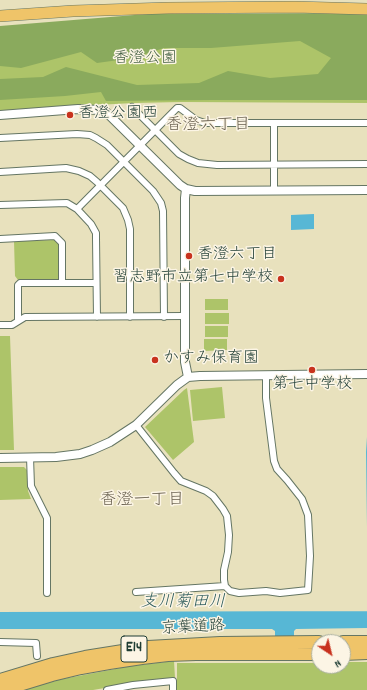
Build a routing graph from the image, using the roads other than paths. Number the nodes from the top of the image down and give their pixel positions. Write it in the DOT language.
graph roads {
  1 [pos="367,9"];
  2 [pos="0,16"];
  3 [pos="132,107"];
  4 [pos="0,115"];
  5 [pos="274,123"];
  6 [pos="367,123"];
  7 [pos="155,130"];
  8 [pos="0,138"];
  9 [pos="140,146"];
  10 [pos="124,162"];
  11 [pos="367,164"];
  12 [pos="274,165"];
  13 [pos="0,172"];
  14 [pos="101,185"];
  15 [pos="186,189"];
  16 [pos="274,190"];
  17 [pos="367,190"];
  18 [pos="0,205"];
  19 [pos="77,209"];
  20 [pos="0,239"];
  21 [pos="96,282"];
  22 [pos="62,283"];
  23 [pos="185,316"];
  24 [pos="96,317"];
  25 [pos="130,317"];
  26 [pos="164,317"];
  27 [pos="18,321"];
  28 [pos="0,325"];
  29 [pos="366,374"];
  30 [pos="266,375"];
  31 [pos="188,377"];
  32 [pos="136,425"];
  33 [pos="30,457"];
  34 [pos="0,458"];
  35 [pos="225,586"];
  36 [pos="136,592"];
  37 [pos="47,593"];
  38 [pos="0,642"];
  39 [pos="351,642"];
  40 [pos="367,642"];
  41 [pos="311,644"];
  42 [pos="272,648"];
  43 [pos="297,648"];
  44 [pos="311,652"];
  45 [pos="367,653"];
  46 [pos="351,654"];
  47 [pos="36,656"];
  48 [pos="0,680"];
  49 [pos="3,690"];
  50 [pos="108,690"];
  51 [pos="173,690"];
  1 -- 2 [label="highway"];
  3 -- 7 [label="street"];
  4 -- 9 [label="street"];
  5 -- 6 [label="street"];
  5 -- 7 [label="street"];
  5 -- 12 [label="street"];
  7 -- 9 [label="street"];
  7 -- 12 [label="street"];
  8 -- 10 [label="street"];
  9 -- 10 [label="street"];
  9 -- 15 [label="street"];
  10 -- 14 [label="street"];
  10 -- 26 [label="street"];
  11 -- 12 [label="street"];
  12 -- 16 [label="street"];
  13 -- 14 [label="street"];
  14 -- 19 [label="street"];
  14 -- 25 [label="street"];
  15 -- 16 [label="street"];
  15 -- 23 [label="street"];
  16 -- 17 [label="street"];
  18 -- 19 [label="street"];
  19 -- 21 [label="street"];
  20 -- 22 [label="street"];
  21 -- 22 [label="street"];
  21 -- 24 [label="street"];
  22 -- 27 [label="street"];
  23 -- 26 [label="street"];
  23 -- 31 [label="street"];
  24 -- 25 [label="street"];
  24 -- 27 [label="street"];
  25 -- 26 [label="street"];
  27 -- 28 [label="street"];
  29 -- 30 [label="street"];
  30 -- 31 [label="street"];
  30 -- 35 [label="street"];
  31 -- 32 [label="street"];
  32 -- 33 [label="street"];
  32 -- 35 [label="street"];
  33 -- 34 [label="street"];
  33 -- 37 [label="street"];
  35 -- 36 [label="street"];
  38 -- 47 [label="street"];
  39 -- 40 [label="highway"];
  41 -- 43 [label="highway, 京葉道路 / E14"];
  42 -- 43 [label="highway, 京葉道路 / E14"];
  42 -- 48 [label="highway, 京葉道路 / E14"];
  42 -- 49 [label="highway, 京葉道路 / E14"];
  43 -- 44 [label="highway, 京葉道路 / E14"];
  45 -- 46 [label="highway"];
  50 -- 51 [label="street"];
}
